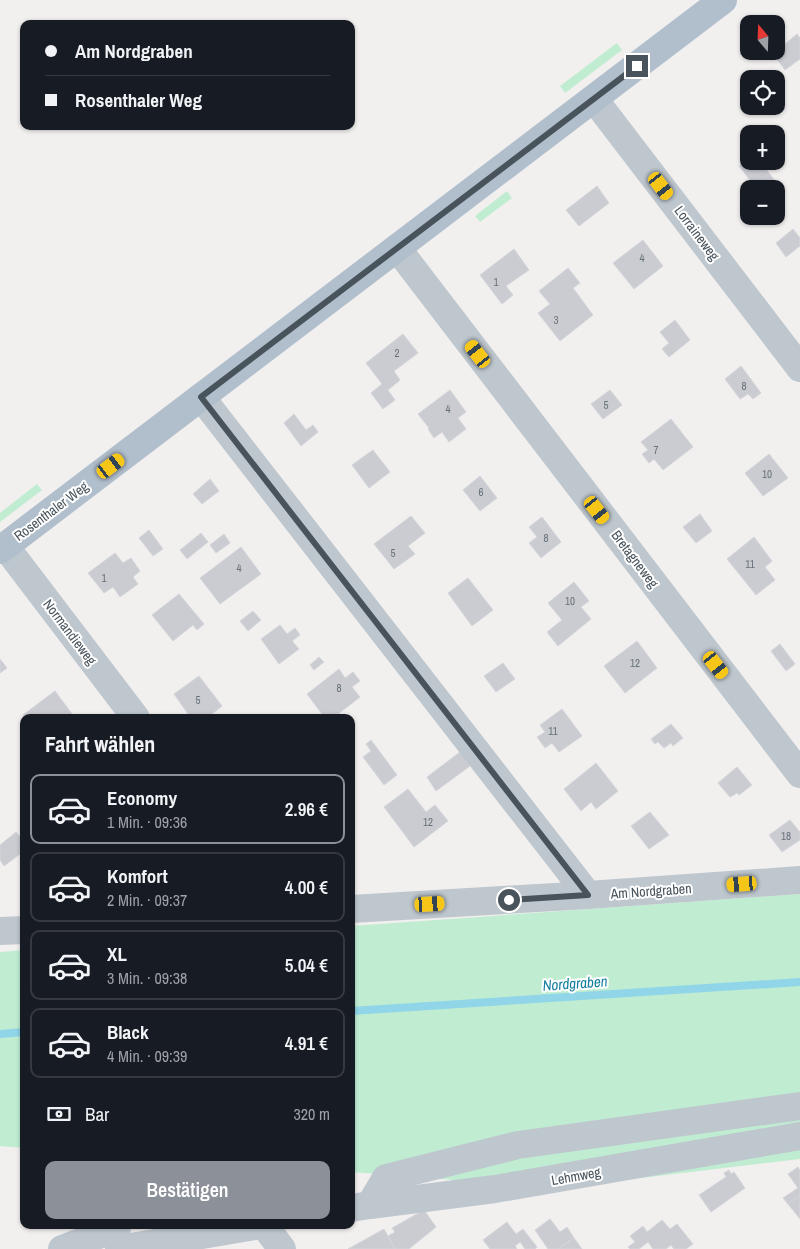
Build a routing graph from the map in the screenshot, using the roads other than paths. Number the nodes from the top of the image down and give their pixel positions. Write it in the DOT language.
graph roads {
  1 [pos="723,0"];
  2 [pos="594,99"];
  3 [pos="397,248"];
  4 [pos="800,368"];
  5 [pos="201,397"];
  6 [pos="2,548"];
  7 [pos="133,714"];
  8 [pos="800,774"];
  9 [pos="800,880"];
  10 [pos="588,895"];
  11 [pos="355,909"];
  12 [pos="20,930"];
  13 [pos="0,931"];
  14 [pos="800,1106"];
  15 [pos="800,1136"];
  16 [pos="360,1206"];
  17 [pos="218,1229"];
  18 [pos="265,1229"];
  19 [pos="118,1238"];
  20 [pos="62,1249"];
  21 [pos="282,1249"];
  1 -- 2 [label="main road, Rosenthaler Weg"];
  2 -- 3 [label="main road, Rosenthaler Weg"];
  2 -- 4 [label="lane, Lorraineweg"];
  3 -- 5 [label="main road, Rosenthaler Weg"];
  3 -- 8 [label="lane, Bretagneweg"];
  5 -- 6 [label="main road, Rosenthaler Weg"];
  5 -- 10 [label="lane"];
  6 -- 7 [label="lane, Normandieweg"];
  9 -- 10 [label="lane, Am Nordgraben"];
  10 -- 11 [label="lane, Am Nordgraben"];
  12 -- 13 [label="lane"];
  14 -- 16 [label="lane"];
  15 -- 16 [label="lane, Lehmweg"];
  17 -- 19 [label="lane"];
  18 -- 21 [label="lane"];
  19 -- 20 [label="lane"];
}
